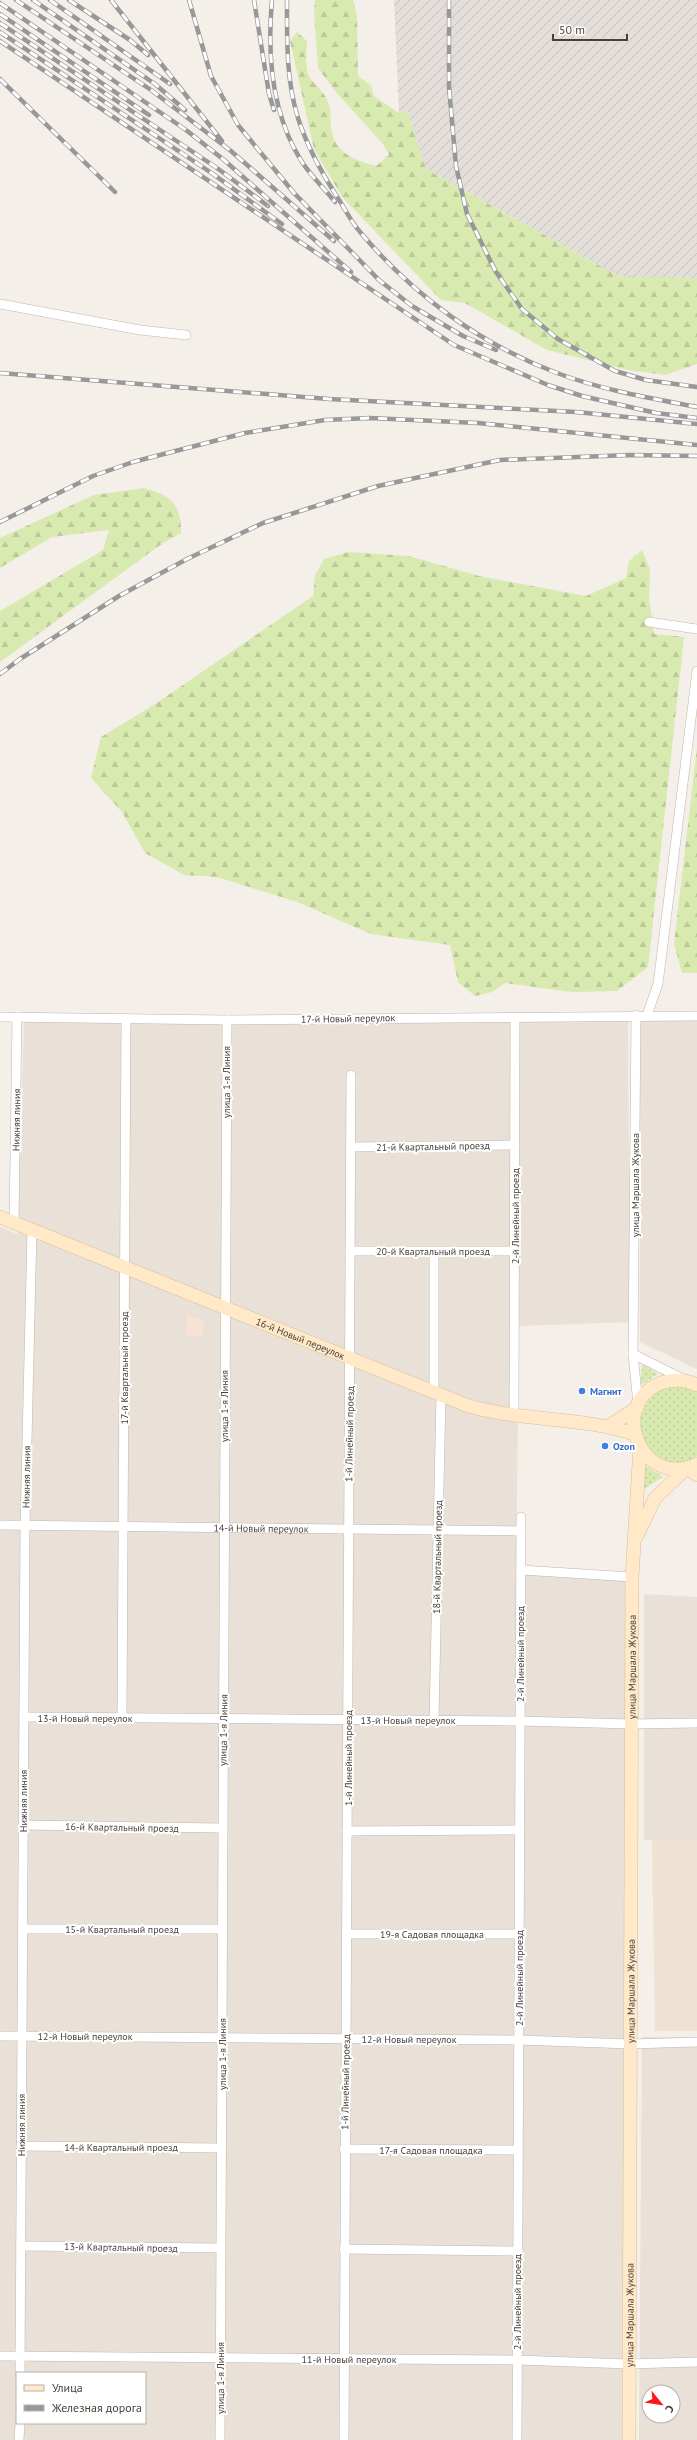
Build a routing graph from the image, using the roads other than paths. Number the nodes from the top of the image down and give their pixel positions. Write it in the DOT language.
graph roads {
  1 [pos="0,304"];
  2 [pos="186,335"];
  3 [pos="649,622"];
  4 [pos="697,629"];
  5 [pos="697,671"];
  6 [pos="636,1015"];
  7 [pos="647,1016"];
  8 [pos="697,1016"];
  9 [pos="0,1017"];
  10 [pos="17,1017"];
  11 [pos="516,1017"];
  12 [pos="126,1018"];
  13 [pos="227,1020"];
  14 [pos="351,1075"];
  15 [pos="515,1145"];
  16 [pos="351,1147"];
  17 [pos="0,1217"];
  18 [pos="14,1223"];
  19 [pos="32,1230"];
  20 [pos="350,1251"];
  21 [pos="434,1252"];
  22 [pos="515,1252"];
  23 [pos="125,1269"];
  24 [pos="225,1309"];
  25 [pos="633,1354"];
  26 [pos="350,1360"];
  27 [pos="691,1383"];
  28 [pos="437,1394"];
  29 [pos="637,1406"];
  30 [pos="514,1416"];
  31 [pos="609,1426"];
  32 [pos="634,1434"];
  33 [pos="640,1448"];
  34 [pos="694,1469"];
  35 [pos="521,1517"];
  36 [pos="0,1524"];
  37 [pos="25,1525"];
  38 [pos="124,1526"];
  39 [pos="224,1527"];
  40 [pos="348,1529"];
  41 [pos="438,1530"];
  42 [pos="521,1531"];
  43 [pos="634,1543"];
  44 [pos="521,1570"];
  45 [pos="632,1577"];
  46 [pos="24,1717"];
  47 [pos="122,1718"];
  48 [pos="223,1718"];
  49 [pos="348,1719"];
  50 [pos="434,1720"];
  51 [pos="520,1721"];
  52 [pos="697,1723"];
  53 [pos="631,1724"];
  54 [pos="23,1825"];
  55 [pos="221,1828"];
  56 [pos="520,1830"];
  57 [pos="347,1831"];
  58 [pos="23,1929"];
  59 [pos="222,1929"];
  60 [pos="346,1934"];
  61 [pos="519,1934"];
  62 [pos="0,2036"];
  63 [pos="22,2036"];
  64 [pos="222,2037"];
  65 [pos="346,2038"];
  66 [pos="519,2040"];
  67 [pos="697,2042"];
  68 [pos="630,2044"];
  69 [pos="21,2146"];
  70 [pos="221,2148"];
  71 [pos="344,2149"];
  72 [pos="518,2150"];
  73 [pos="21,2246"];
  74 [pos="221,2248"];
  75 [pos="344,2249"];
  76 [pos="518,2250"];
  77 [pos="0,2356"];
  78 [pos="20,2356"];
  79 [pos="220,2358"];
  80 [pos="344,2358"];
  81 [pos="517,2360"];
  82 [pos="697,2362"];
  83 [pos="629,2364"];
  84 [pos="20,2372"];
  85 [pos="20,2424"];
  86 [pos="20,2440"];
  87 [pos="220,2440"];
  88 [pos="344,2440"];
  89 [pos="517,2440"];
  90 [pos="629,2440"];
  1 -- 2 [label="street"];
  3 -- 4 [label="street"];
  5 -- 7 [label="street"];
  6 -- 7 [label="street, 17-й Новый переулок"];
  6 -- 11 [label="street, 17-й Новый переулок"];
  6 -- 25 [label="street, улица Маршала Жукова"];
  7 -- 8 [label="street, 17-й Новый переулок"];
  9 -- 10 [label="street, 17-й Новый переулок"];
  10 -- 12 [label="street, 17-й Новый переулок"];
  10 -- 18 [label="street, Нижняя линия"];
  11 -- 13 [label="street, 17-й Новый переулок"];
  11 -- 15 [label="street, 2-й Линейный проезд"];
  12 -- 13 [label="street, 17-й Новый переулок"];
  12 -- 23 [label="street, 17-й Квартальный проезд"];
  13 -- 24 [label="street, улица 1-я Линия"];
  14 -- 16 [label="street, 1-й Линейный проезд"];
  15 -- 16 [label="street, 21-й Квартальный проезд"];
  15 -- 22 [label="street, 2-й Линейный проезд"];
  16 -- 20 [label="street, 1-й Линейный проезд"];
  17 -- 18 [label="main road, 16-й Новый переулок"];
  18 -- 19 [label="main road, 16-й Новый переулок"];
  19 -- 23 [label="main road, 16-й Новый переулок"];
  19 -- 37 [label="street, Нижняя линия"];
  20 -- 21 [label="street, 20-й Квартальный проезд"];
  20 -- 26 [label="street, 1-й Линейный проезд"];
  21 -- 22 [label="street, 20-й Квартальный проезд"];
  21 -- 28 [label="street, 18-й Квартальный проезд"];
  22 -- 30 [label="street, 2-й Линейный проезд"];
  23 -- 24 [label="main road, 16-й Новый переулок"];
  23 -- 38 [label="street, 17-й Квартальный проезд"];
  24 -- 26 [label="main road, 16-й Новый переулок"];
  24 -- 39 [label="street, улица 1-я Линия"];
  25 -- 27 [label="street"];
  25 -- 29 [label="street, улица Маршала Жукова"];
  26 -- 28 [label="main road, 16-й Новый переулок"];
  26 -- 40 [label="street, 1-й Линейный проезд"];
  27 -- 29 [label="main road"];
  28 -- 30 [label="main road, 16-й Новый переулок"];
  28 -- 41 [label="street, 18-й Квартальный проезд"];
  29 -- 31 [label="main road"];
  29 -- 32 [label="main road"];
  30 -- 31 [label="main road, 16-й Новый переулок"];
  31 -- 32 [label="main road, 16-й Новый переулок"];
  32 -- 33 [label="main road"];
  33 -- 34 [label="main road"];
  33 -- 43 [label="main road, улица Маршала Жукова"];
  34 -- 43 [label="main road, улица Маршала Жукова"];
  35 -- 42 [label="street, 2-й Линейный проезд"];
  36 -- 37 [label="street, 14-й Новый переулок"];
  37 -- 38 [label="street, 14-й Новый переулок"];
  37 -- 46 [label="street, Нижняя линия"];
  38 -- 39 [label="street, 14-й Новый переулок"];
  38 -- 47 [label="street, 17-й Квартальный проезд"];
  39 -- 40 [label="street, 14-й Новый переулок"];
  39 -- 48 [label="street, улица 1-я Линия"];
  40 -- 41 [label="street, 14-й Новый переулок"];
  40 -- 49 [label="street, 1-й Линейный проезд"];
  41 -- 42 [label="street, 14-й Новый переулок"];
  41 -- 50 [label="street, 18-й Квартальный проезд"];
  42 -- 44 [label="street, 2-й Линейный проезд"];
  43 -- 45 [label="main road, улица Маршала Жукова"];
  44 -- 45 [label="street"];
  44 -- 51 [label="street, 2-й Линейный проезд"];
  45 -- 53 [label="main road, улица Маршала Жукова"];
  46 -- 47 [label="street, 13-й Новый переулок"];
  46 -- 54 [label="street, Нижняя линия"];
  47 -- 48 [label="street, 13-й Новый переулок"];
  48 -- 49 [label="street, 13-й Новый переулок"];
  48 -- 55 [label="street, улица 1-я Линия"];
  49 -- 50 [label="street, 13-й Новый переулок"];
  49 -- 57 [label="street, 1-й Линейный проезд"];
  50 -- 51 [label="street, 13-й Новый переулок"];
  51 -- 53 [label="street, 13-й Новый переулок"];
  51 -- 56 [label="street, 2-й Линейный проезд"];
  52 -- 53 [label="street, 13-й Новый переулок"];
  53 -- 68 [label="main road, улица Маршала Жукова"];
  54 -- 55 [label="street, 16-й Квартальный проезд"];
  54 -- 58 [label="street, Нижняя линия"];
  55 -- 59 [label="street, улица 1-я Линия"];
  56 -- 57 [label="street"];
  56 -- 61 [label="street, 2-й Линейный проезд"];
  57 -- 60 [label="street, 1-й Линейный проезд"];
  58 -- 59 [label="street, 15-й Квартальный проезд"];
  58 -- 63 [label="street, Нижняя линия"];
  59 -- 64 [label="street, улица 1-я Линия"];
  60 -- 61 [label="street, 19-я Садовая площадка"];
  60 -- 65 [label="street, 1-й Линейный проезд"];
  61 -- 66 [label="street, 2-й Линейный проезд"];
  62 -- 63 [label="street, 12-й Новый переулок"];
  63 -- 64 [label="street, 12-й Новый переулок"];
  63 -- 69 [label="street, Нижняя линия"];
  64 -- 65 [label="street, 12-й Новый переулок"];
  64 -- 70 [label="street, улица 1-я Линия"];
  65 -- 66 [label="street, 12-й Новый переулок"];
  65 -- 71 [label="street, 1-й Линейный проезд"];
  66 -- 68 [label="street, 12-й Новый переулок"];
  66 -- 72 [label="street, 2-й Линейный проезд"];
  67 -- 68 [label="street, 12-й Новый переулок"];
  68 -- 83 [label="main road, улица Маршала Жукова"];
  69 -- 70 [label="street, 14-й Квартальный проезд"];
  69 -- 73 [label="street, Нижняя линия"];
  70 -- 74 [label="street, улица 1-я Линия"];
  71 -- 72 [label="street, 17-я Садовая площадка"];
  71 -- 75 [label="street, 1-й Линейный проезд"];
  72 -- 76 [label="street, 2-й Линейный проезд"];
  73 -- 74 [label="street, 13-й Квартальный проезд"];
  73 -- 78 [label="street, Нижняя линия"];
  74 -- 79 [label="street, улица 1-я Линия"];
  75 -- 76 [label="street"];
  75 -- 80 [label="street, 1-й Линейный проезд"];
  76 -- 81 [label="street, 2-й Линейный проезд"];
  77 -- 78 [label="street, 11-й Новый переулок"];
  78 -- 79 [label="street, 11-й Новый переулок"];
  78 -- 84 [label="street, Нижняя линия"];
  79 -- 80 [label="street, 11-й Новый переулок"];
  79 -- 87 [label="street, улица 1-я Линия"];
  80 -- 81 [label="street, 11-й Новый переулок"];
  80 -- 88 [label="street, 1-й Линейный проезд"];
  81 -- 83 [label="street, 11-й Новый переулок"];
  81 -- 89 [label="street, 2-й Линейный проезд"];
  82 -- 83 [label="street, 11-й Новый переулок"];
  83 -- 90 [label="main road, улица Маршала Жукова"];
  85 -- 86 [label="street"];
}
